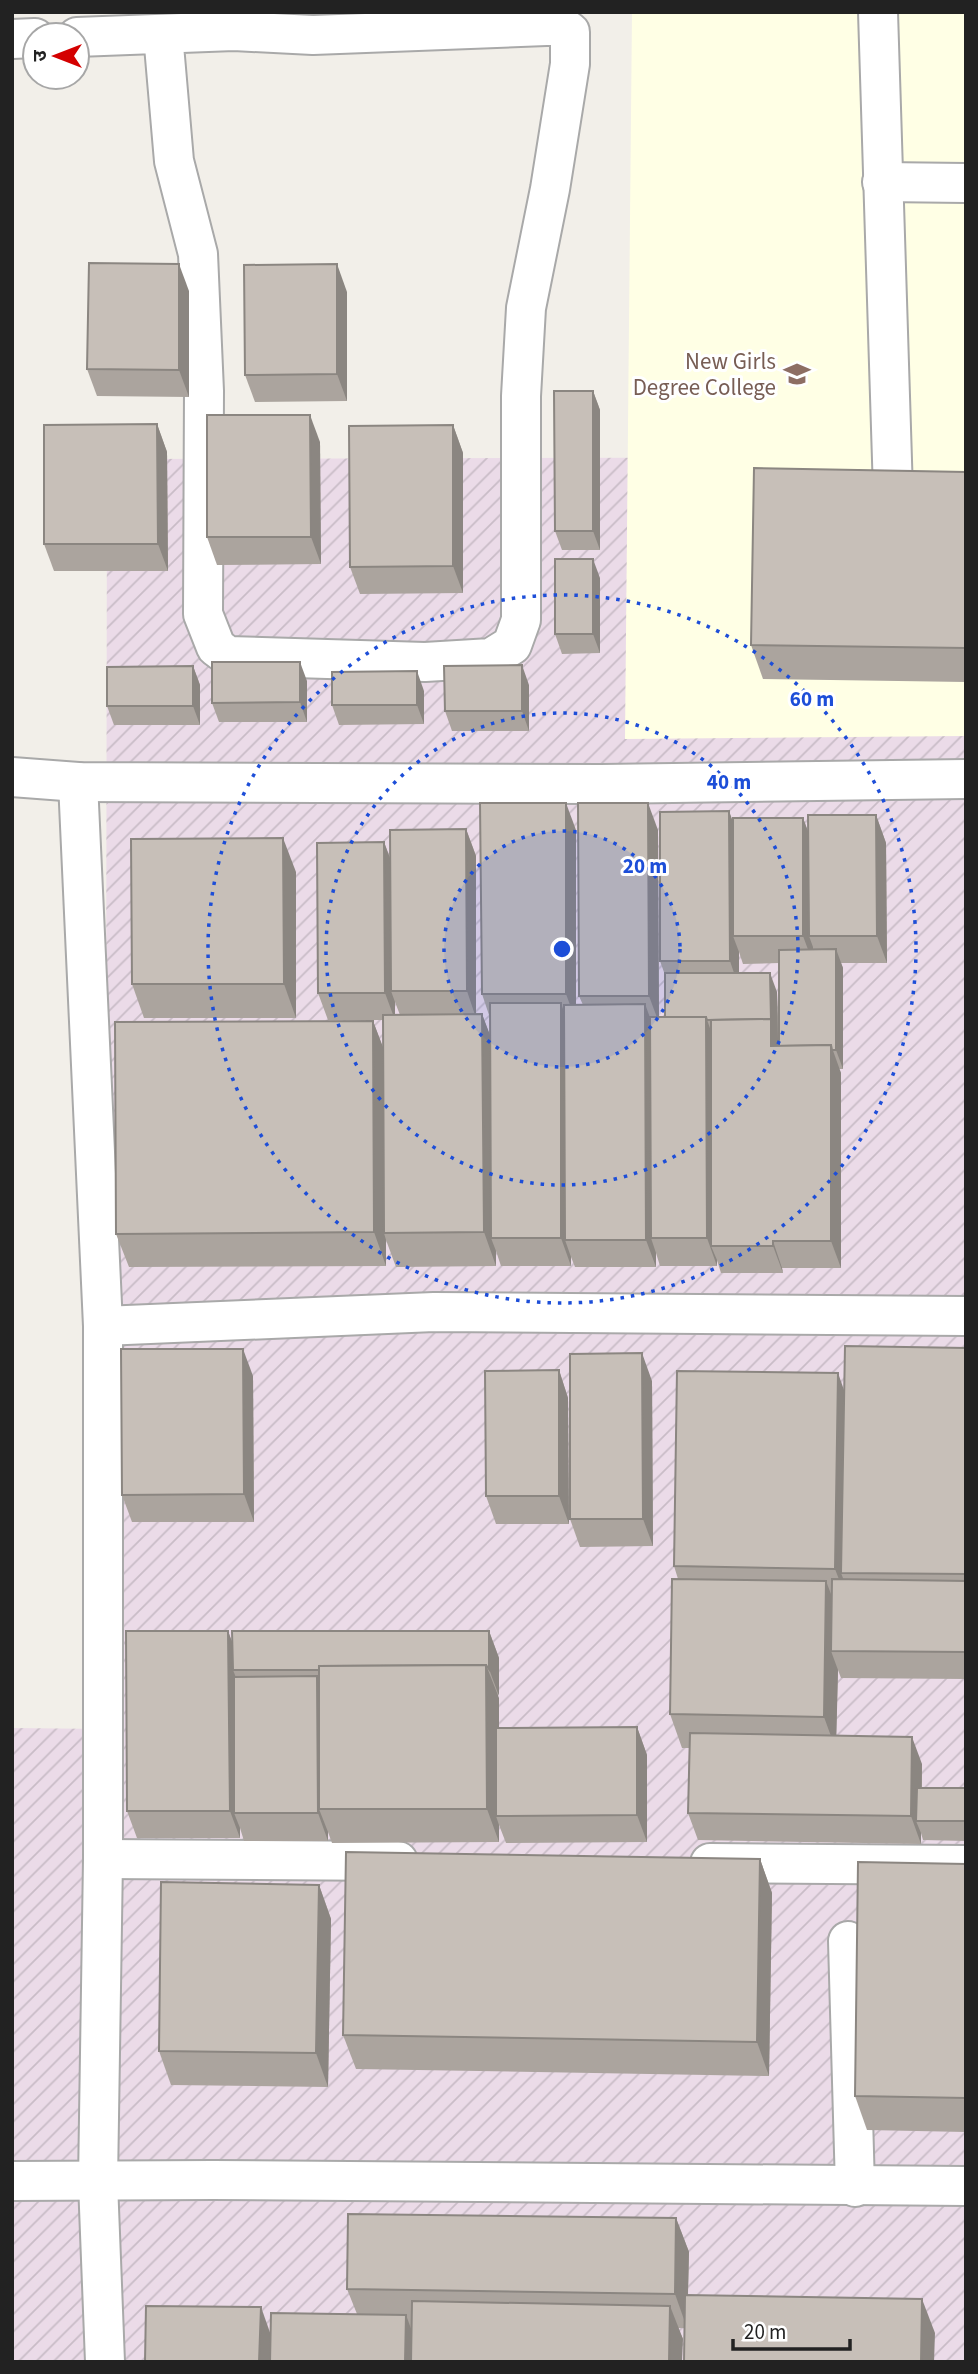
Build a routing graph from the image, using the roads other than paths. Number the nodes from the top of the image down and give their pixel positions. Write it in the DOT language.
graph roads {
  1 [pos="878,12"];
  2 [pos="235,22"];
  3 [pos="163,34"];
  4 [pos="91,37"];
  5 [pos="882,182"];
  6 [pos="966,183"];
  7 [pos="893,492"];
  8 [pos="12,776"];
  9 [pos="966,779"];
  10 [pos="78,782"];
  11 [pos="966,1316"];
  12 [pos="103,1326"];
  13 [pos="103,1859"];
  14 [pos="432,1861"];
  15 [pos="679,1863"];
  16 [pos="966,1865"];
  17 [pos="848,1941"];
  18 [pos="12,2181"];
  19 [pos="98,2182"];
  20 [pos="966,2186"];
  21 [pos="855,2187"];
  22 [pos="105,2362"];
  1 -- 5 [label="street"];
  2 -- 3 [label="street"];
  2 -- 3 [label="street"];
  3 -- 4 [label="street"];
  5 -- 6 [label="street"];
  5 -- 7 [label="street"];
  8 -- 10 [label="street"];
  9 -- 10 [label="street"];
  10 -- 12 [label="street"];
  11 -- 12 [label="street"];
  12 -- 13 [label="street"];
  13 -- 14 [label="street"];
  13 -- 19 [label="street"];
  15 -- 16 [label="street"];
  17 -- 21 [label="street"];
  18 -- 19 [label="street"];
  19 -- 21 [label="street"];
  19 -- 22 [label="street"];
  20 -- 21 [label="street"];
}
